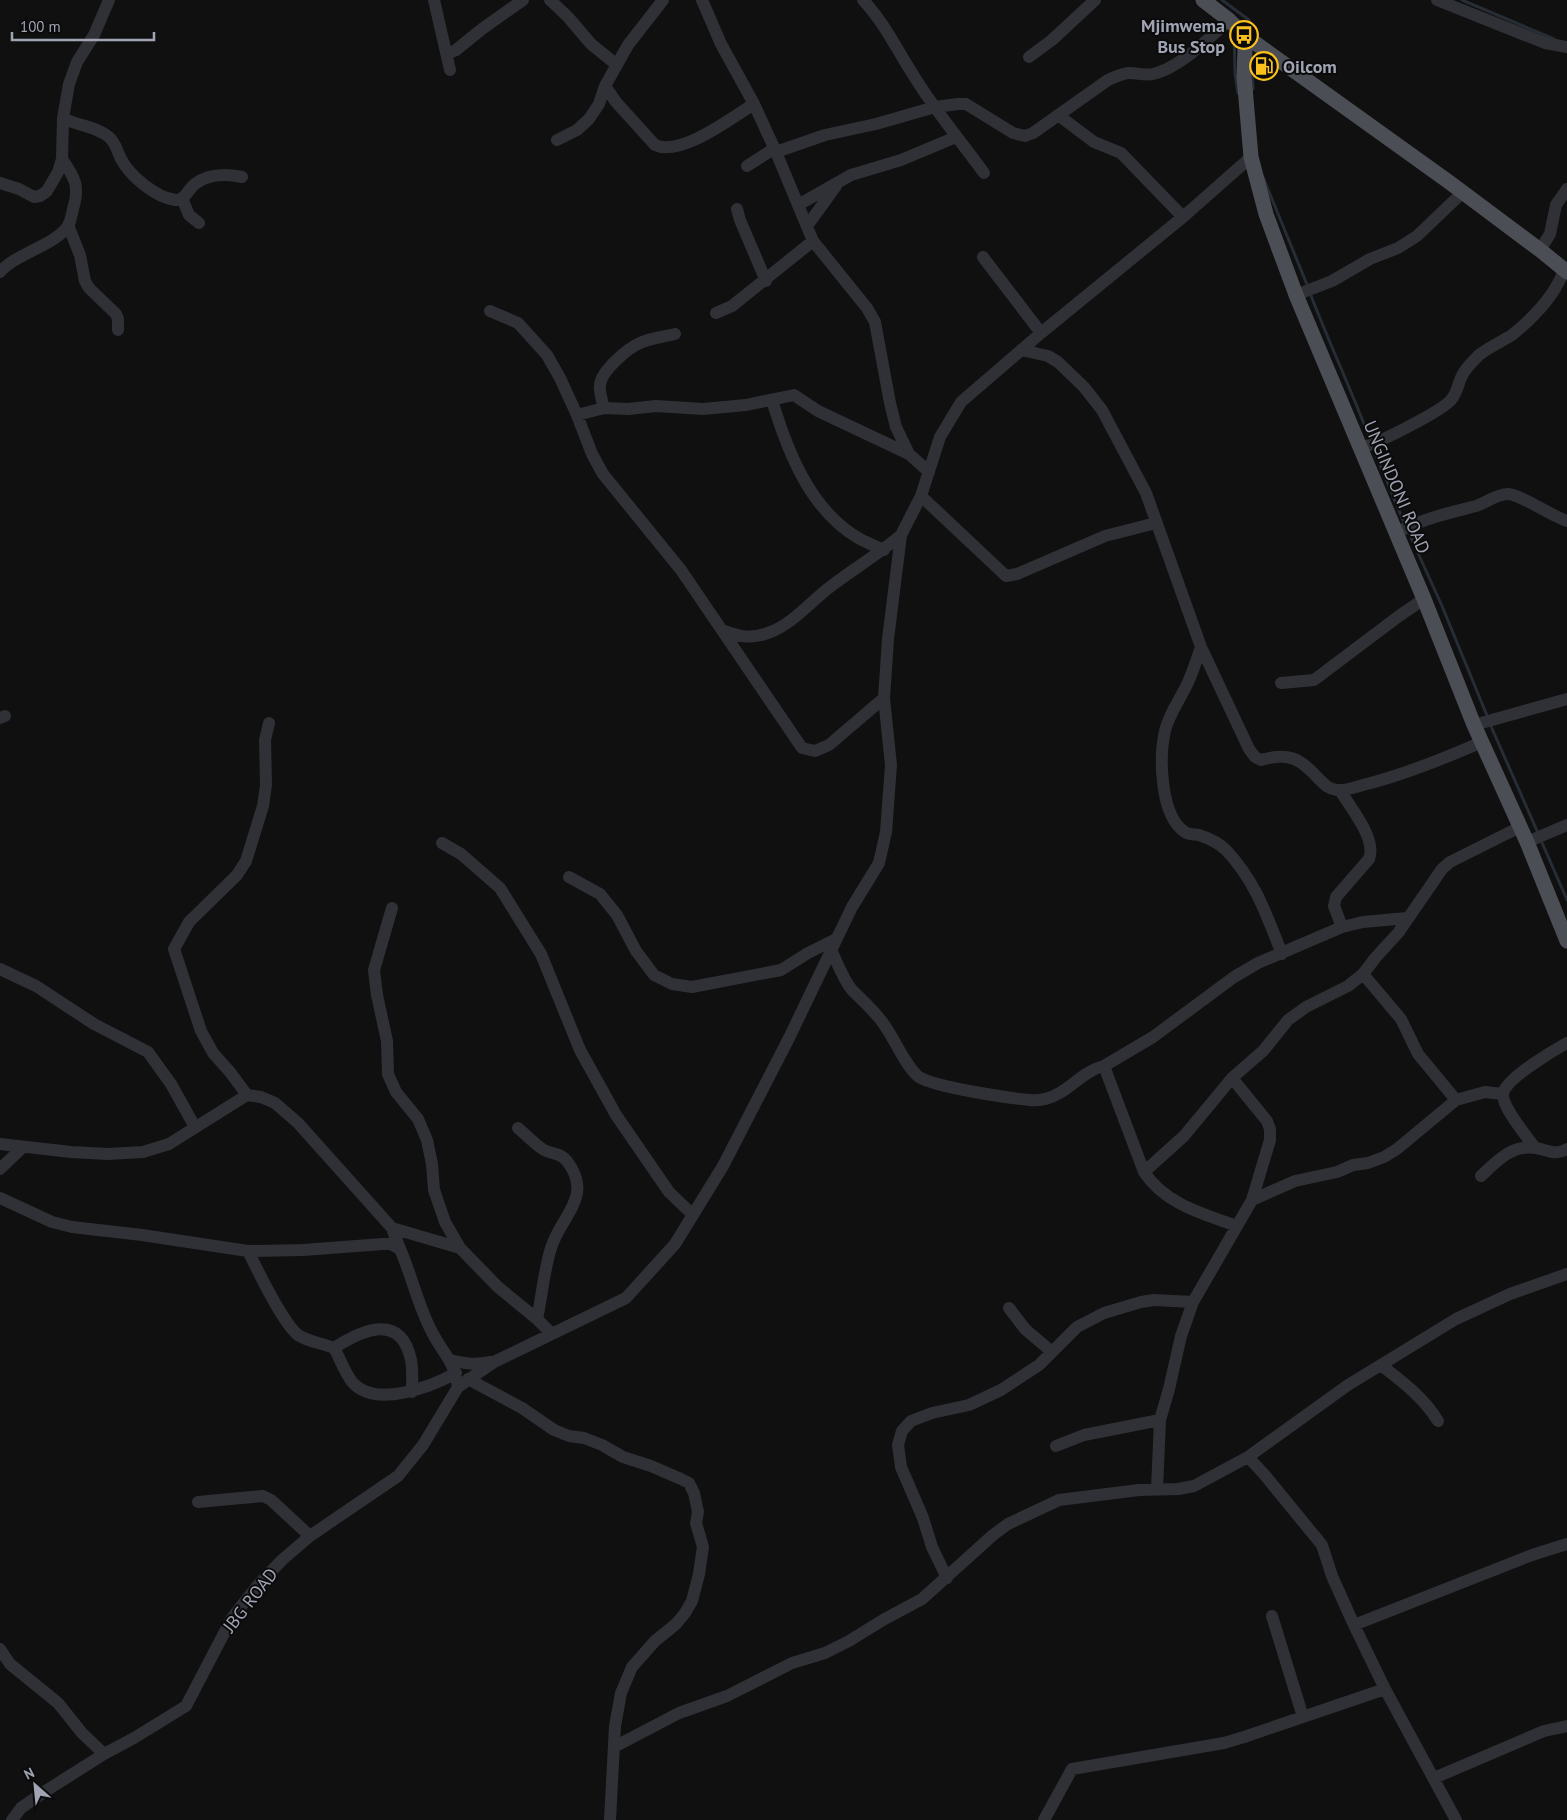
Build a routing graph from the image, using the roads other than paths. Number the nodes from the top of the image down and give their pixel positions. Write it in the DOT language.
graph roads {
  1 [pos="109,0"];
  2 [pos="434,0"];
  3 [pos="523,0"];
  4 [pos="550,0"];
  5 [pos="663,0"];
  6 [pos="702,0"];
  7 [pos="863,0"];
  8 [pos="1203,0"];
  9 [pos="1437,0"];
  10 [pos="1087,2"];
  11 [pos="1229,20"];
  12 [pos="1244,34"];
  13 [pos="1567,47"];
  14 [pos="446,54"];
  15 [pos="1029,57"];
  16 [pos="617,65"];
  17 [pos="450,70"];
  18 [pos="605,86"];
  19 [pos="754,104"];
  20 [pos="935,107"];
  21 [pos="1058,115"];
  22 [pos="63,118"];
  23 [pos="956,137"];
  24 [pos="558,140"];
  25 [pos="776,150"];
  26 [pos="1251,158"];
  27 [pos="62,159"];
  28 [pos="747,166"];
  29 [pos="984,173"];
  30 [pos="242,177"];
  31 [pos="842,179"];
  32 [pos="0,183"];
  33 [pos="1567,189"];
  34 [pos="1462,193"];
  35 [pos="182,198"];
  36 [pos="798,205"];
  37 [pos="737,209"];
  38 [pos="1183,217"];
  39 [pos="199,223"];
  40 [pos="68,224"];
  41 [pos="807,226"];
  42 [pos="813,241"];
  43 [pos="1540,250"];
  44 [pos="983,257"];
  45 [pos="1566,271"];
  46 [pos="0,272"];
  47 [pos="766,280"];
  48 [pos="1296,295"];
  49 [pos="490,311"];
  50 [pos="716,313"];
  51 [pos="118,330"];
  52 [pos="1041,333"];
  53 [pos="675,334"];
  54 [pos="1021,350"];
  55 [pos="772,400"];
  56 [pos="604,408"];
  57 [pos="577,415"];
  58 [pos="1360,448"];
  59 [pos="909,454"];
  60 [pos="928,472"];
  61 [pos="921,496"];
  62 [pos="1567,521"];
  63 [pos="1156,523"];
  64 [pos="1396,533"];
  65 [pos="901,535"];
  66 [pos="884,550"];
  67 [pos="1424,599"];
  68 [pos="724,632"];
  69 [pos="1201,647"];
  70 [pos="1281,683"];
  71 [pos="884,698"];
  72 [pos="1567,699"];
  73 [pos="269,723"];
  74 [pos="1474,724"];
  75 [pos="1482,742"];
  76 [pos="1340,790"];
  77 [pos="1567,825"];
  78 [pos="1520,827"];
  79 [pos="1527,842"];
  80 [pos="442,843"];
  81 [pos="569,878"];
  82 [pos="392,908"];
  83 [pos="1407,918"];
  84 [pos="1342,927"];
  85 [pos="1567,941"];
  86 [pos="833,945"];
  87 [pos="1282,954"];
  88 [pos="0,968"];
  89 [pos="1364,974"];
  90 [pos="1567,1043"];
  91 [pos="1104,1066"];
  92 [pos="1232,1078"];
  93 [pos="1503,1094"];
  94 [pos="247,1095"];
  95 [pos="1456,1100"];
  96 [pos="195,1127"];
  97 [pos="518,1128"];
  98 [pos="0,1144"];
  99 [pos="23,1147"];
  100 [pos="1535,1148"];
  101 [pos="1567,1149"];
  102 [pos="0,1169"];
  103 [pos="1144,1172"];
  104 [pos="1481,1176"];
  105 [pos="0,1198"];
  106 [pos="1252,1200"];
  107 [pos="693,1215"];
  108 [pos="1237,1226"];
  109 [pos="392,1228"];
  110 [pos="460,1248"];
  111 [pos="400,1249"];
  112 [pos="248,1251"];
  113 [pos="1567,1274"];
  114 [pos="1193,1302"];
  115 [pos="1009,1308"];
  116 [pos="537,1319"];
  117 [pos="552,1334"];
  118 [pos="334,1348"];
  119 [pos="1052,1352"];
  120 [pos="450,1360"];
  121 [pos="494,1362"];
  122 [pos="1381,1365"];
  123 [pos="461,1380"];
  124 [pos="412,1392"];
  125 [pos="1160,1420"];
  126 [pos="1438,1421"];
  127 [pos="1056,1446"];
  128 [pos="1248,1457"];
  129 [pos="1228,1468"];
  130 [pos="1263,1473"];
  131 [pos="1156,1489"];
  132 [pos="198,1502"];
  133 [pos="310,1536"];
  134 [pos="1567,1544"];
  135 [pos="947,1578"];
  136 [pos="1272,1616"];
  137 [pos="1354,1626"];
  138 [pos="0,1649"];
  139 [pos="1386,1689"];
  140 [pos="1303,1717"];
  141 [pos="1567,1726"];
  142 [pos="614,1747"];
  143 [pos="104,1754"];
  144 [pos="1434,1778"];
  145 [pos="12,1820"];
  146 [pos="610,1820"];
  147 [pos="1044,1820"];
  148 [pos="1456,1820"];
  1 -- 22 [label="street"];
  2 -- 14 [label="street"];
  3 -- 14 [label="street"];
  4 -- 16 [label="street"];
  5 -- 16 [label="street"];
  6 -- 19 [label="street"];
  7 -- 20 [label="street"];
  8 -- 11 [label="main road"];
  9 -- 13 [label="street"];
  10 -- 15 [label="street"];
  11 -- 12 [label="main road"];
  11 -- 21 [label="street"];
  12 -- 26 [label="main road, UNGINDONI ROAD"];
  12 -- 34 [label="main road"];
  14 -- 17 [label="street"];
  16 -- 18 [label="street"];
  18 -- 19 [label="street"];
  18 -- 24 [label="street"];
  19 -- 25 [label="street"];
  20 -- 21 [label="street"];
  20 -- 23 [label="street"];
  20 -- 25 [label="street"];
  21 -- 38 [label="street"];
  22 -- 27 [label="street"];
  22 -- 35 [label="street"];
  23 -- 29 [label="street"];
  23 -- 31 [label="street"];
  25 -- 28 [label="street"];
  25 -- 36 [label="street"];
  26 -- 38 [label="street"];
  26 -- 48 [label="main road, UNGINDONI ROAD"];
  27 -- 32 [label="street"];
  27 -- 40 [label="street"];
  30 -- 35 [label="street"];
  31 -- 36 [label="street"];
  31 -- 41 [label="street"];
  33 -- 43 [label="street"];
  34 -- 43 [label="main road"];
  34 -- 48 [label="street"];
  35 -- 39 [label="street"];
  36 -- 41 [label="street"];
  37 -- 47 [label="street"];
  38 -- 52 [label="street"];
  40 -- 46 [label="street"];
  40 -- 51 [label="street"];
  41 -- 42 [label="street"];
  42 -- 47 [label="street"];
  42 -- 59 [label="street"];
  43 -- 45 [label="main road"];
  44 -- 52 [label="street"];
  45 -- 58 [label="street"];
  47 -- 50 [label="street"];
  48 -- 58 [label="main road, UNGINDONI ROAD"];
  49 -- 57 [label="street"];
  52 -- 54 [label="street"];
  53 -- 56 [label="street"];
  54 -- 60 [label="street"];
  54 -- 63 [label="street"];
  55 -- 56 [label="street"];
  55 -- 59 [label="street"];
  55 -- 66 [label="street"];
  56 -- 57 [label="street"];
  57 -- 68 [label="street"];
  58 -- 64 [label="main road, UNGINDONI ROAD"];
  59 -- 60 [label="street"];
  60 -- 61 [label="street"];
  61 -- 63 [label="street"];
  61 -- 65 [label="street"];
  62 -- 64 [label="street"];
  63 -- 69 [label="street"];
  64 -- 67 [label="main road, UNGINDONI ROAD"];
  65 -- 66 [label="street"];
  65 -- 71 [label="street"];
  66 -- 68 [label="street"];
  67 -- 70 [label="street"];
  67 -- 74 [label="main road, UNGINDONI ROAD"];
  68 -- 71 [label="street"];
  69 -- 76 [label="street"];
  69 -- 87 [label="street"];
  71 -- 86 [label="street"];
  72 -- 74 [label="street"];
  73 -- 94 [label="street"];
  74 -- 75 [label="main road, UNGINDONI ROAD"];
  75 -- 76 [label="street"];
  75 -- 78 [label="main road, UNGINDONI ROAD"];
  76 -- 84 [label="street"];
  77 -- 79 [label="street"];
  78 -- 79 [label="main road, UNGINDONI ROAD"];
  78 -- 83 [label="street"];
  79 -- 85 [label="main road, UNGINDONI ROAD"];
  80 -- 107 [label="street"];
  81 -- 86 [label="street"];
  82 -- 110 [label="street"];
  83 -- 84 [label="street"];
  83 -- 89 [label="street"];
  84 -- 87 [label="street"];
  86 -- 91 [label="street"];
  86 -- 107 [label="street"];
  87 -- 91 [label="street"];
  88 -- 96 [label="street"];
  89 -- 92 [label="street"];
  89 -- 95 [label="street"];
  90 -- 93 [label="street"];
  91 -- 103 [label="street"];
  92 -- 103 [label="street"];
  92 -- 106 [label="street"];
  93 -- 95 [label="street"];
  93 -- 100 [label="street"];
  94 -- 96 [label="street"];
  94 -- 109 [label="street"];
  95 -- 106 [label="street"];
  96 -- 99 [label="street"];
  97 -- 116 [label="street"];
  98 -- 99 [label="street"];
  99 -- 102 [label="street"];
  100 -- 101 [label="street"];
  100 -- 104 [label="street"];
  103 -- 108 [label="street"];
  105 -- 112 [label="street"];
  106 -- 108 [label="street"];
  107 -- 117 [label="street"];
  108 -- 114 [label="street"];
  109 -- 110 [label="street"];
  109 -- 111 [label="street"];
  110 -- 116 [label="street"];
  111 -- 112 [label="street"];
  111 -- 120 [label="street"];
  112 -- 118 [label="street"];
  113 -- 122 [label="street"];
  114 -- 119 [label="street"];
  114 -- 125 [label="street"];
  115 -- 119 [label="street"];
  116 -- 117 [label="street"];
  117 -- 121 [label="street"];
  118 -- 124 [label="street"];
  118 -- 124 [label="street"];
  119 -- 135 [label="street"];
  120 -- 121 [label="street"];
  120 -- 123 [label="street"];
  121 -- 123 [label="street"];
  122 -- 126 [label="street"];
  122 -- 128 [label="street"];
  123 -- 124 [label="street"];
  123 -- 133 [label="street, JBG ROAD"];
  123 -- 142 [label="street"];
  125 -- 127 [label="street"];
  125 -- 131 [label="street"];
  128 -- 129 [label="street"];
  128 -- 130 [label="street"];
  129 -- 130 [label="street"];
  129 -- 131 [label="street"];
  130 -- 137 [label="street"];
  131 -- 135 [label="street"];
  132 -- 133 [label="street"];
  133 -- 143 [label="street, JBG ROAD"];
  134 -- 137 [label="street"];
  135 -- 142 [label="street"];
  136 -- 140 [label="street"];
  137 -- 139 [label="street"];
  138 -- 143 [label="street"];
  139 -- 140 [label="street"];
  139 -- 144 [label="street"];
  140 -- 147 [label="street"];
  141 -- 144 [label="street"];
  142 -- 146 [label="street"];
  143 -- 145 [label="street, JBG ROAD"];
  144 -- 148 [label="street"];
}
